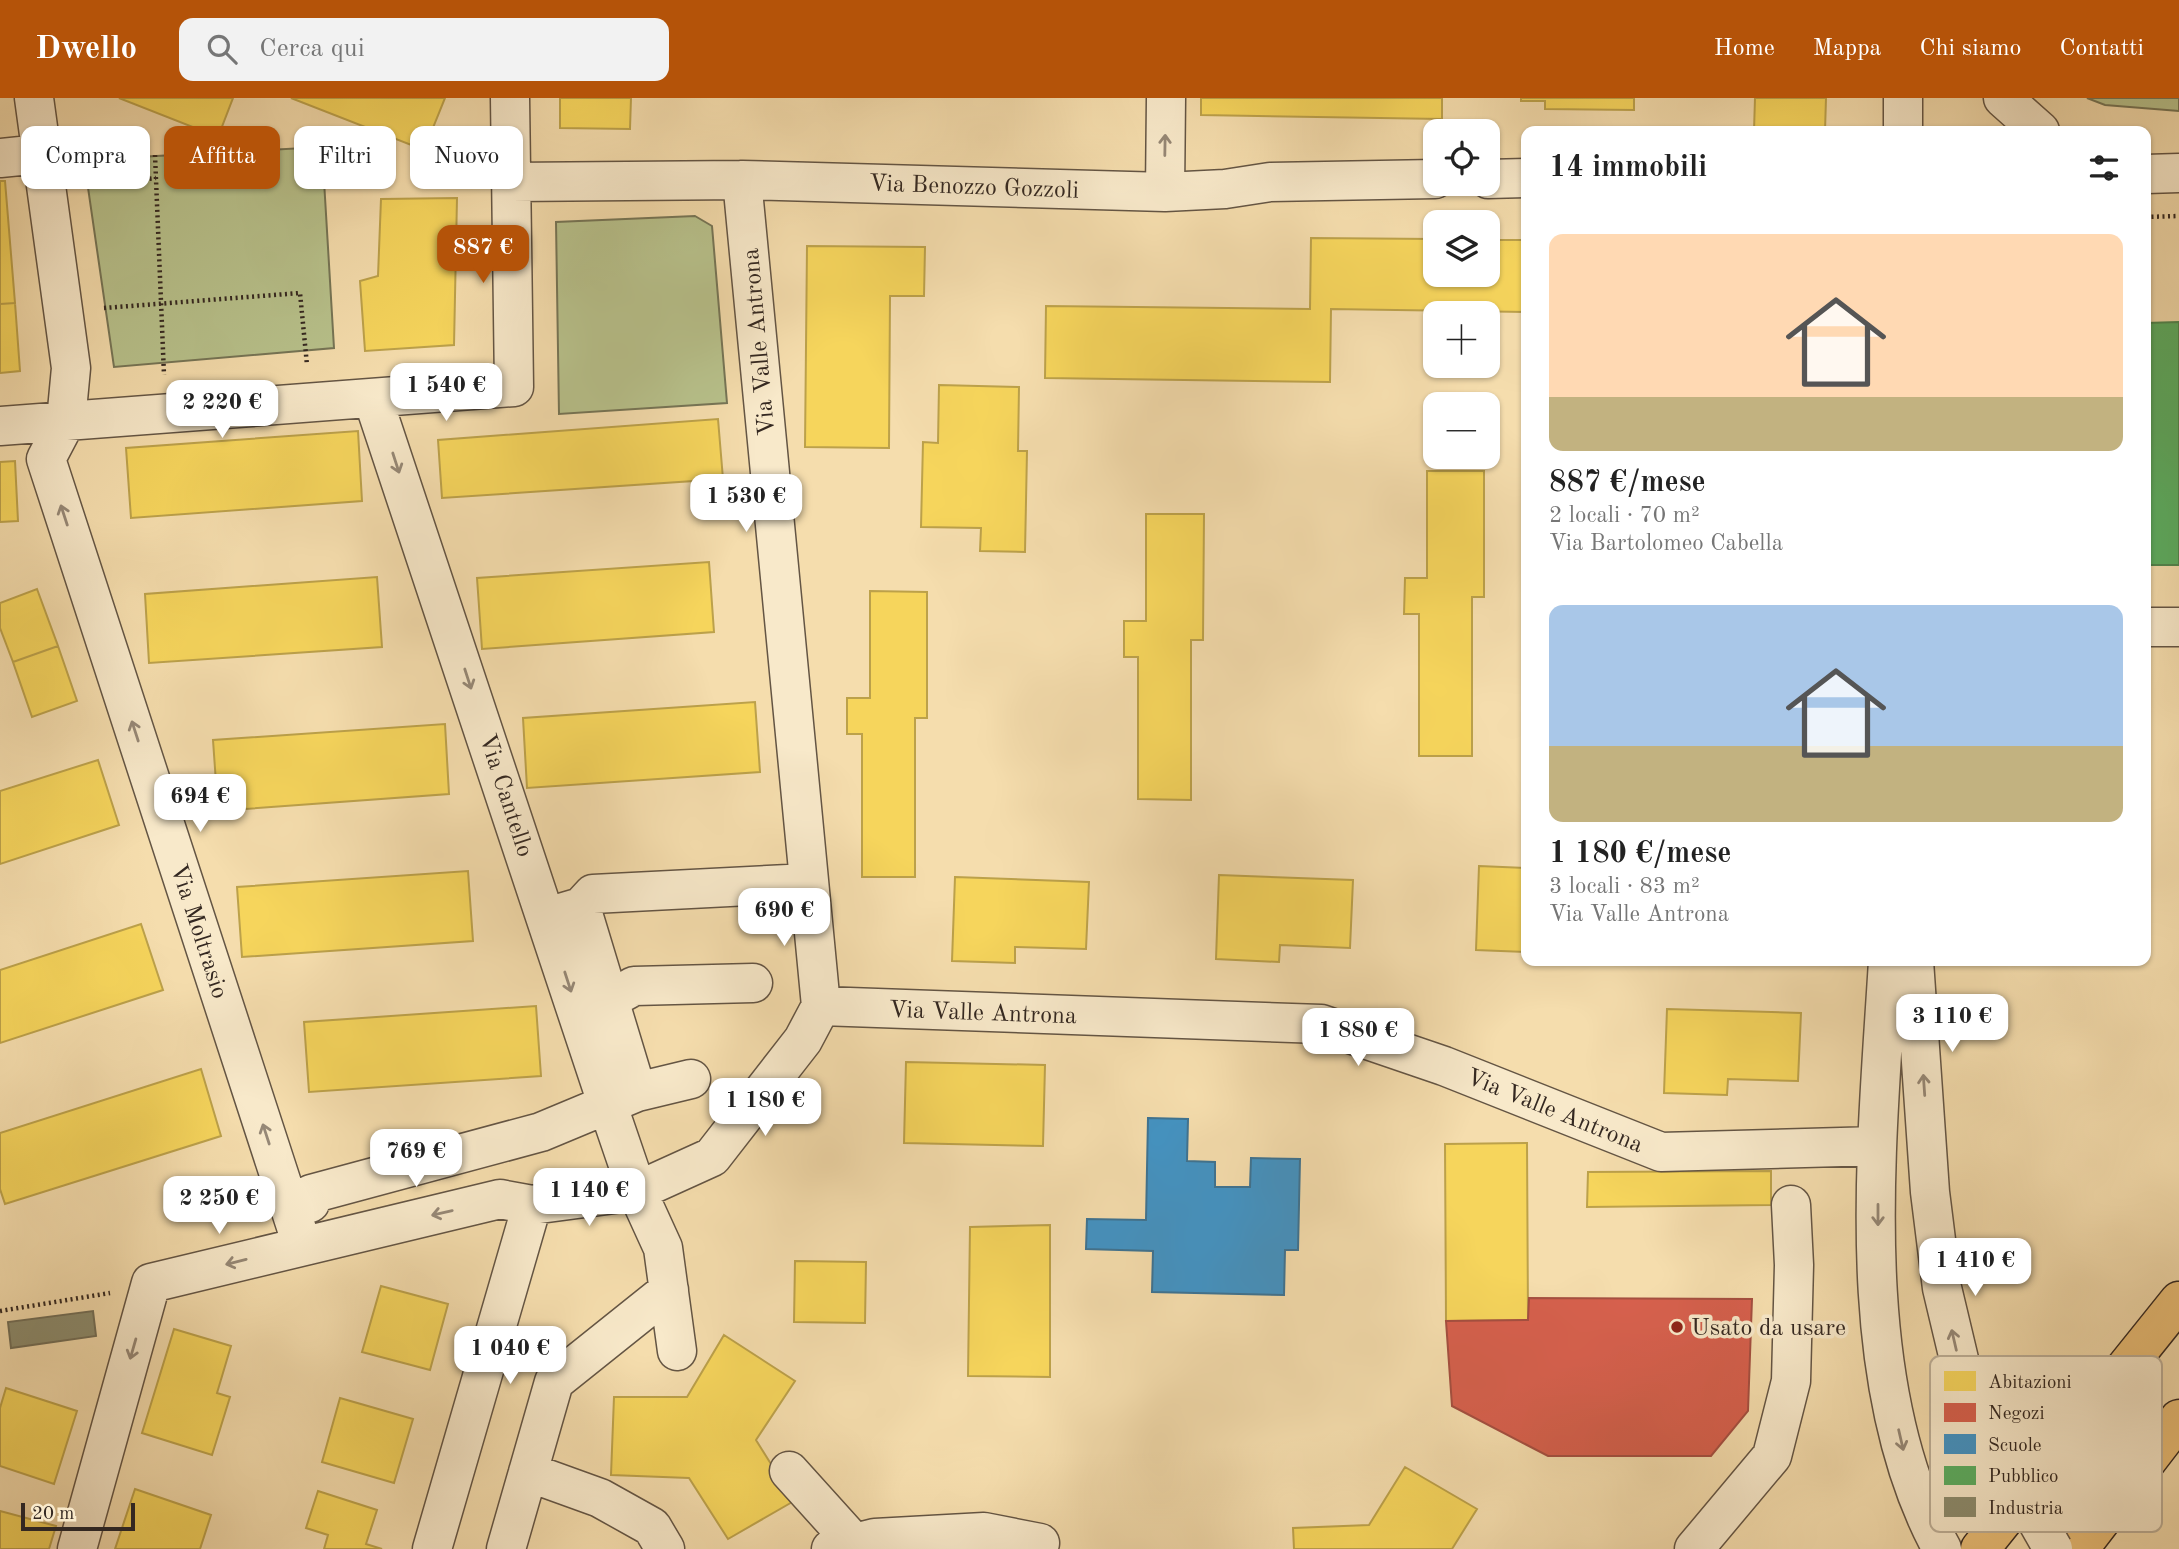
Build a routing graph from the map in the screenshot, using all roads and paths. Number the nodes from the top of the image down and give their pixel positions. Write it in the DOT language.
graph roads {
  1 [pos="34,98"];
  2 [pos="510,98"];
  3 [pos="1166,98"];
  4 [pos="1903,98"];
  5 [pos="2003,98"];
  6 [pos="37,126"];
  7 [pos="511,126"];
  8 [pos="1903,126"];
  9 [pos="2034,126"];
  10 [pos="155,155"];
  11 [pos="21,156"];
  12 [pos="0,158"];
  13 [pos="2179,173"];
  14 [pos="2151,174"];
  15 [pos="156,178"];
  16 [pos="1521,178"];
  17 [pos="1423,179"];
  18 [pos="1500,179"];
  19 [pos="741,180"];
  20 [pos="523,183"];
  21 [pos="45,189"];
  22 [pos="512,189"];
  23 [pos="1165,191"];
  24 [pos="46,195"];
  25 [pos="2179,216"];
  26 [pos="2151,217"];
  27 [pos="162,304"];
  28 [pos="104,308"];
  29 [pos="307,365"];
  30 [pos="164,376"];
  31 [pos="373,399"];
  32 [pos="66,421"];
  33 [pos="0,426"];
  34 [pos="2151,626"];
  35 [pos="2179,628"];
  36 [pos="808,883"];
  37 [pos="564,912"];
  38 [pos="1888,966"];
  39 [pos="1914,966"];
  40 [pos="753,983"];
  41 [pos="607,1001"];
  42 [pos="821,1006"];
  43 [pos="691,1080"];
  44 [pos="622,1099"];
  45 [pos="1877,1146"];
  46 [pos="637,1191"];
  47 [pos="310,1203"];
  48 [pos="532,1205"];
  49 [pos="1791,1205"];
  50 [pos="302,1245"];
  51 [pos="151,1283"];
  52 [pos="669,1290"];
  53 [pos="2179,1301"];
  54 [pos="0,1311"];
  55 [pos="677,1351"];
  56 [pos="1958,1356"];
  57 [pos="2135,1356"];
  58 [pos="2179,1419"];
  59 [pos="2162,1441"];
  60 [pos="789,1471"];
  61 [pos="528,1472"];
  62 [pos="1930,1522"];
  63 [pos="1994,1532"];
  64 [pos="2043,1532"];
  65 [pos="2092,1532"];
  66 [pos="1040,1543"];
  67 [pos="842,1546"];
  68 [pos="77,1549"];
  69 [pos="432,1549"];
  70 [pos="506,1549"];
  71 [pos="665,1549"];
  72 [pos="1694,1549"];
  73 [pos="1980,1549"];
  74 [pos="2053,1549"];
  75 [pos="2079,1549"];
  1 -- 6 [label="street"];
  2 -- 7 [label="street"];
  23 -- 3 [label="street, one-way"];
  4 -- 8 [label="street"];
  5 -- 9 [label="street"];
  10 -- 15 [label="path"];
  11 -- 12 [label="street"];
  13 -- 14 [label="street"];
  15 -- 24 [label="path"];
  15 -- 27 [label="path"];
  16 -- 18 [label="street"];
  17 -- 23 [label="street, Via Benozzo Gozzoli"];
  19 -- 20 [label="street, Via Benozzo Gozzoli"];
  19 -- 23 [label="street, Via Benozzo Gozzoli"];
  19 -- 36 [label="street, Via Valle Antrona"];
  21 -- 24 [label="street"];
  22 -- 31 [label="street"];
  24 -- 32 [label="street"];
  25 -- 26 [label="path"];
  27 -- 28 [label="path"];
  27 -- 29 [label="path"];
  27 -- 30 [label="path"];
  31 -- 32 [label="street"];
  31 -- 37 [label="street, Via Cantello, one-way"];
  32 -- 33 [label="street"];
  50 -- 32 [label="street, Via Moltrasio, one-way"];
  34 -- 35 [label="street"];
  36 -- 37 [label="street"];
  36 -- 42 [label="street, Via Valle Antrona"];
  37 -- 41 [label="street"];
  37 -- 44 [label="street, Via Cantello, one-way"];
  38 -- 45 [label="street"];
  56 -- 39 [label="street, one-way, bridge"];
  40 -- 41 [label="street"];
  41 -- 44 [label="street"];
  42 -- 45 [label="street, Via Valle Antrona"];
  42 -- 46 [label="street"];
  43 -- 44 [label="street"];
  44 -- 46 [label="street, Via Cantello"];
  44 -- 47 [label="street"];
  45 -- 62 [label="street, one-way"];
  46 -- 48 [label="street"];
  46 -- 52 [label="street, Via Cantello"];
  48 -- 50 [label="street, one-way"];
  48 -- 69 [label="street"];
  49 -- 72 [label="street"];
  50 -- 51 [label="street, one-way"];
  51 -- 54 [label="path"];
  51 -- 68 [label="street, one-way"];
  52 -- 55 [label="street, Via Cantello"];
  52 -- 61 [label="street"];
  53 -- 57 [label="main road"];
  58 -- 59 [label="main road"];
  60 -- 67 [label="street"];
  61 -- 70 [label="street"];
  61 -- 71 [label="street"];
  63 -- 73 [label="main road"];
  74 -- 64 [label="street, one-way, bridge"];
  65 -- 75 [label="main road"];
  66 -- 67 [label="street"];
}
